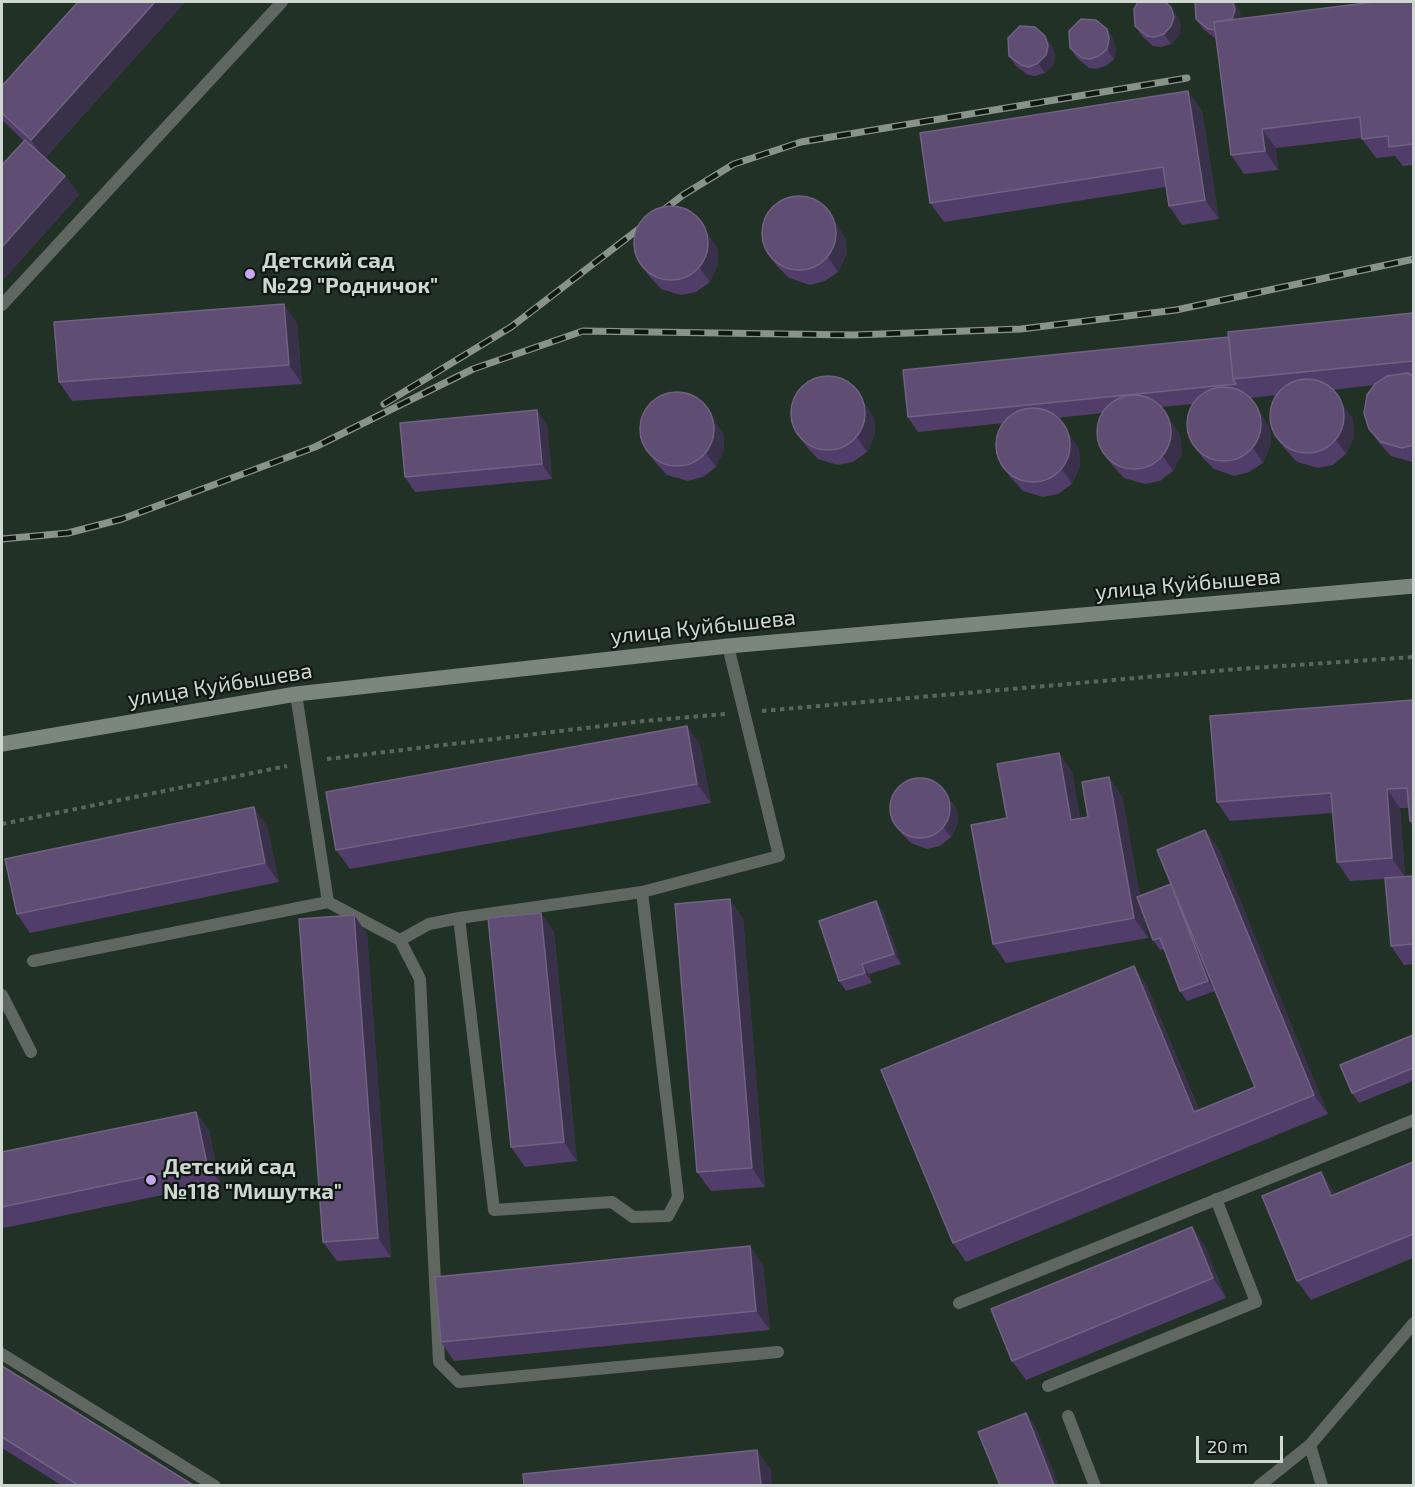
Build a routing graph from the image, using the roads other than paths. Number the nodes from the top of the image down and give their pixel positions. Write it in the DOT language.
graph roads {
  1 [pos="282,2"];
  2 [pos="2,305"];
  3 [pos="1413,586"];
  4 [pos="728,646"];
  5 [pos="296,694"];
  6 [pos="2,744"];
  7 [pos="642,892"];
  8 [pos="328,902"];
  9 [pos="459,918"];
  10 [pos="400,940"];
  11 [pos="33,961"];
  12 [pos="2,995"];
  13 [pos="30,1052"];
  14 [pos="1413,1120"];
  15 [pos="1216,1199"];
  16 [pos="959,1302"];
  17 [pos="1413,1323"];
  18 [pos="778,1352"];
  19 [pos="2,1354"];
  20 [pos="1048,1386"];
  21 [pos="1068,1416"];
  22 [pos="1310,1445"];
  23 [pos="215,1485"];
  24 [pos="1095,1485"];
  25 [pos="1260,1485"];
  26 [pos="1322,1485"];
  1 -- 2 [label="lane"];
  3 -- 4 [label="main road, улица Куйбышева"];
  4 -- 5 [label="main road, улица Куйбышева"];
  4 -- 7 [label="lane"];
  5 -- 6 [label="main road, улица Куйбышева"];
  5 -- 8 [label="lane"];
  7 -- 9 [label="lane"];
  7 -- 9 [label="lane"];
  8 -- 10 [label="lane"];
  8 -- 11 [label="lane"];
  9 -- 10 [label="lane"];
  10 -- 18 [label="lane"];
  12 -- 13 [label="lane"];
  14 -- 15 [label="lane"];
  15 -- 16 [label="lane"];
  15 -- 20 [label="lane"];
  17 -- 22 [label="lane"];
  19 -- 23 [label="lane"];
  21 -- 24 [label="lane"];
  22 -- 25 [label="lane"];
  22 -- 26 [label="lane"];
}
